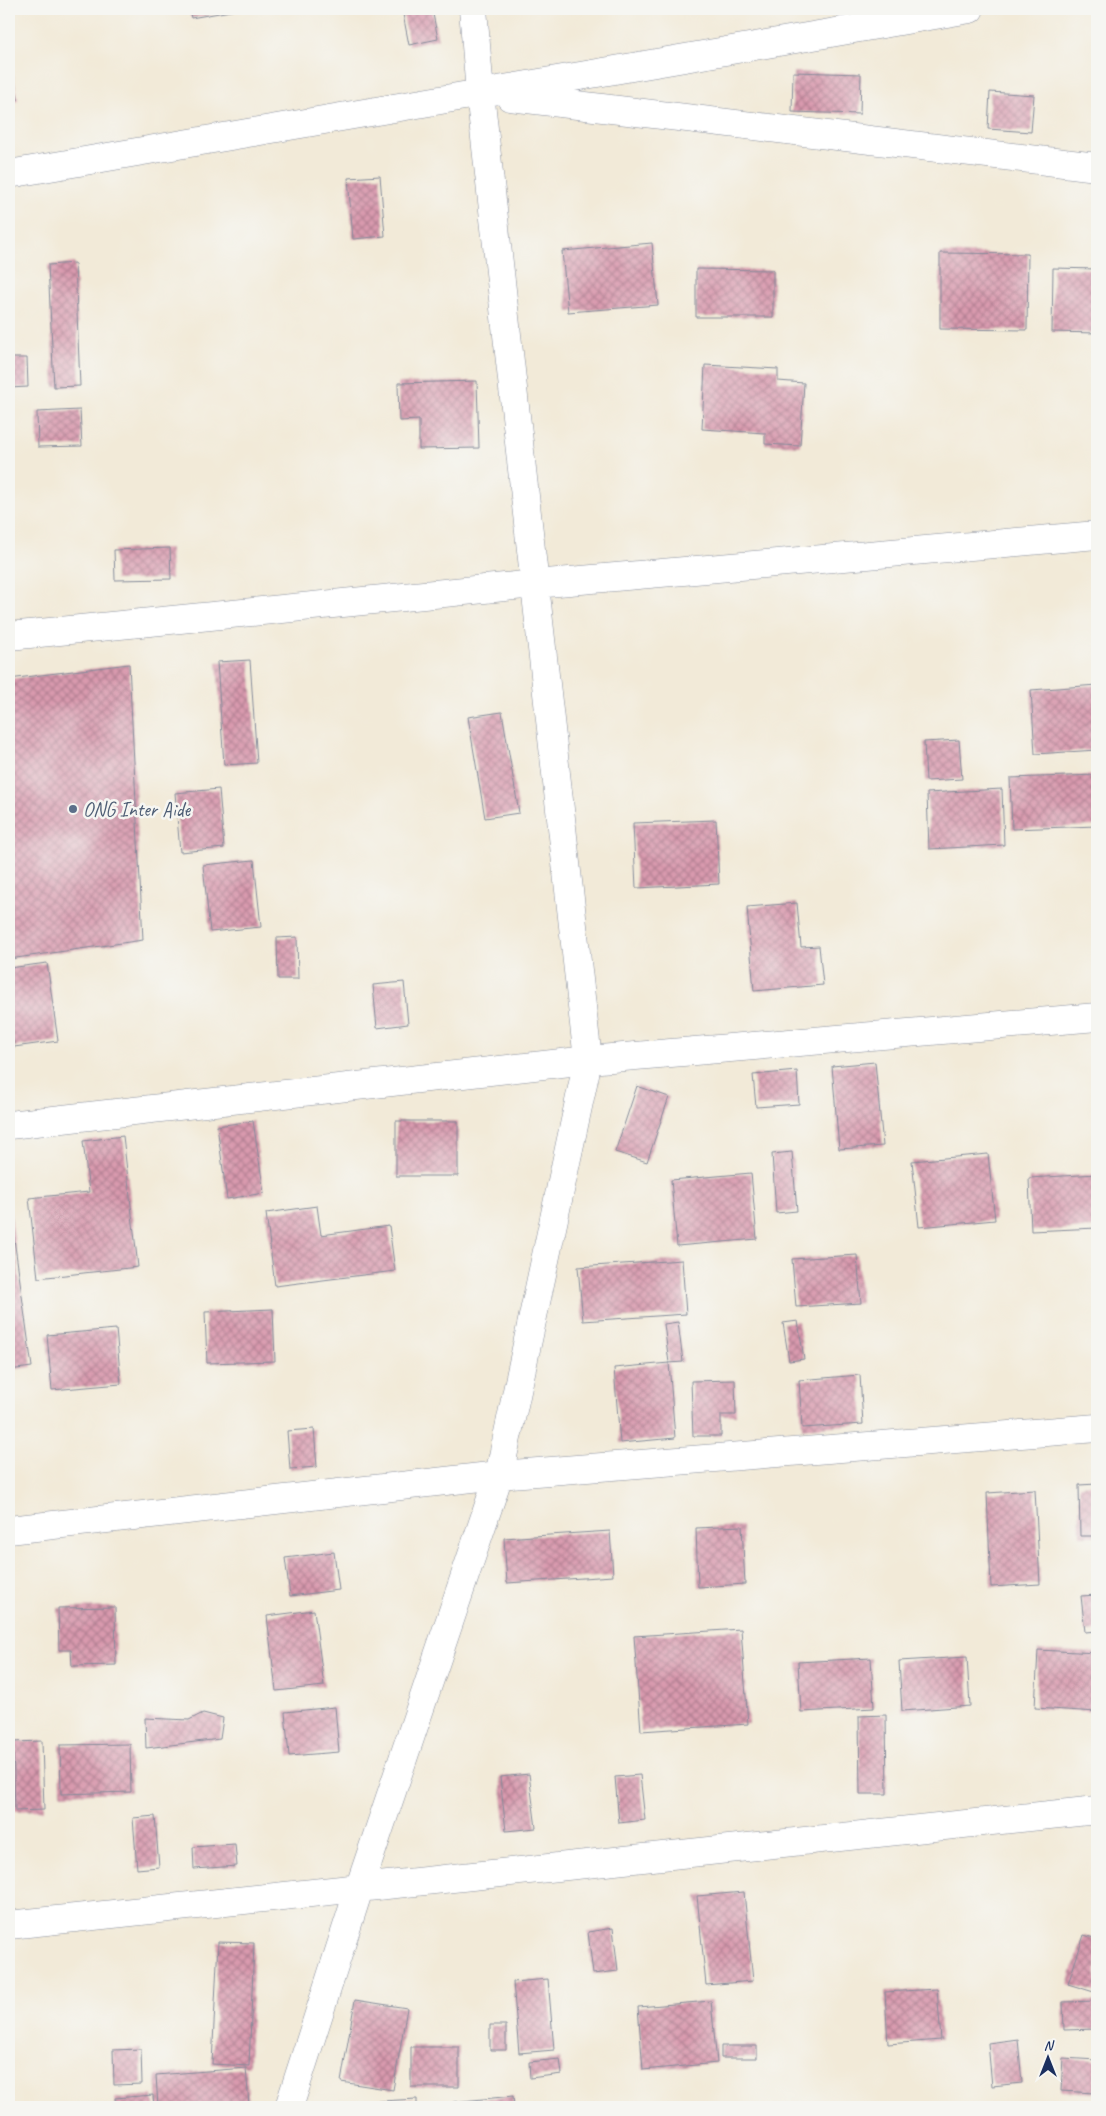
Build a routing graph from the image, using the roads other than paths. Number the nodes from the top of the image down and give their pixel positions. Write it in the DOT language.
graph roads {
  1 [pos="473,9"];
  2 [pos="970,9"];
  3 [pos="480,93"];
  4 [pos="1097,166"];
  5 [pos="9,174"];
  6 [pos="1097,535"];
  7 [pos="535,584"];
  8 [pos="9,636"];
  9 [pos="1097,1017"];
  10 [pos="588,1060"];
  11 [pos="9,1125"];
  12 [pos="1097,1428"];
  13 [pos="499,1475"];
  14 [pos="9,1530"];
  15 [pos="1097,1810"];
  16 [pos="360,1886"];
  17 [pos="9,1925"];
  18 [pos="289,2107"];
  1 -- 3 [label="street"];
  2 -- 3 [label="street"];
  3 -- 4 [label="street"];
  3 -- 5 [label="street"];
  3 -- 7 [label="street"];
  6 -- 7 [label="street"];
  7 -- 8 [label="street"];
  7 -- 10 [label="street"];
  9 -- 10 [label="street"];
  10 -- 11 [label="street"];
  10 -- 13 [label="street"];
  12 -- 13 [label="street"];
  13 -- 14 [label="street"];
  13 -- 16 [label="street"];
  15 -- 16 [label="street"];
  16 -- 17 [label="street"];
  16 -- 18 [label="street"];
}
